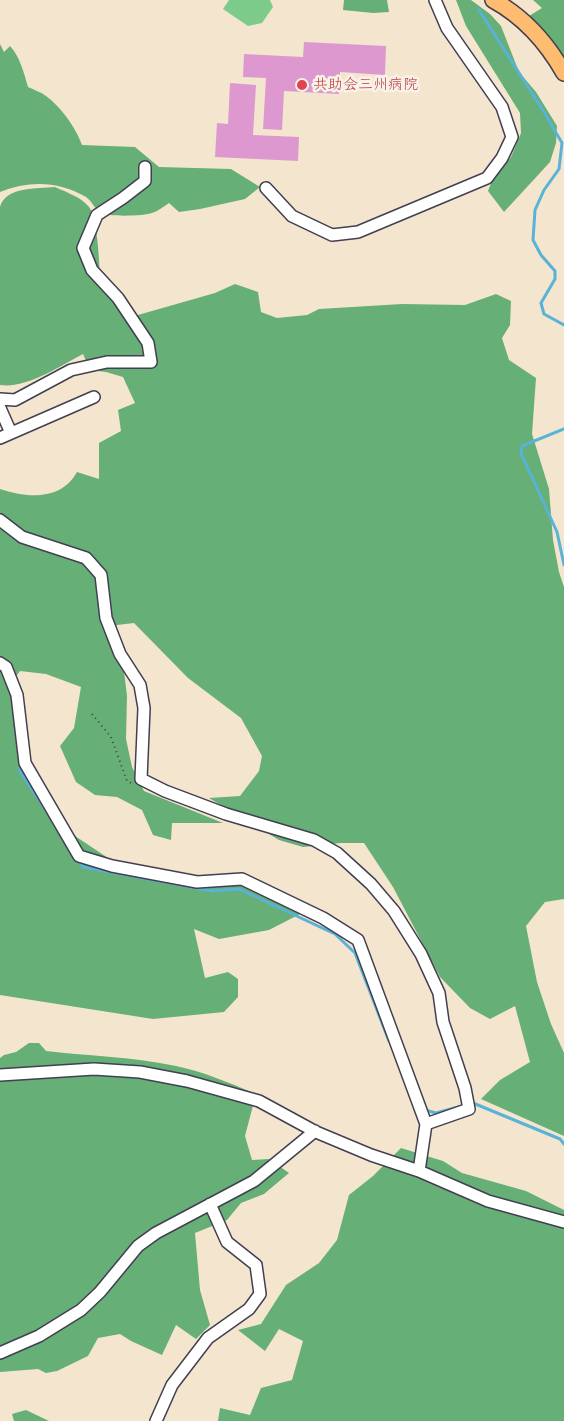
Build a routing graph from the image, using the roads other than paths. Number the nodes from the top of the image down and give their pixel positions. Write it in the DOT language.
graph roads {
  1 [pos="435,0"];
  2 [pos="493,0"];
  3 [pos="564,73"];
  4 [pos="146,167"];
  5 [pos="266,188"];
  6 [pos="0,398"];
  7 [pos="94,398"];
  8 [pos="0,408"];
  9 [pos="11,433"];
  10 [pos="0,438"];
  11 [pos="0,520"];
  12 [pos="0,664"];
  13 [pos="0,1075"];
  14 [pos="426,1124"];
  15 [pos="315,1131"];
  16 [pos="419,1171"];
  17 [pos="210,1204"];
  18 [pos="564,1222"];
  19 [pos="0,1353"];
  20 [pos="156,1421"];
  1 -- 5 [label="street"];
  2 -- 3 [label="main road"];
  4 -- 6 [label="street"];
  7 -- 9 [label="street"];
  8 -- 9 [label="street"];
  9 -- 10 [label="street"];
  11 -- 14 [label="street"];
  12 -- 14 [label="street"];
  13 -- 15 [label="street"];
  14 -- 16 [label="street"];
  15 -- 16 [label="street"];
  15 -- 17 [label="street"];
  16 -- 18 [label="street"];
  17 -- 19 [label="street"];
  17 -- 20 [label="street"];
}
